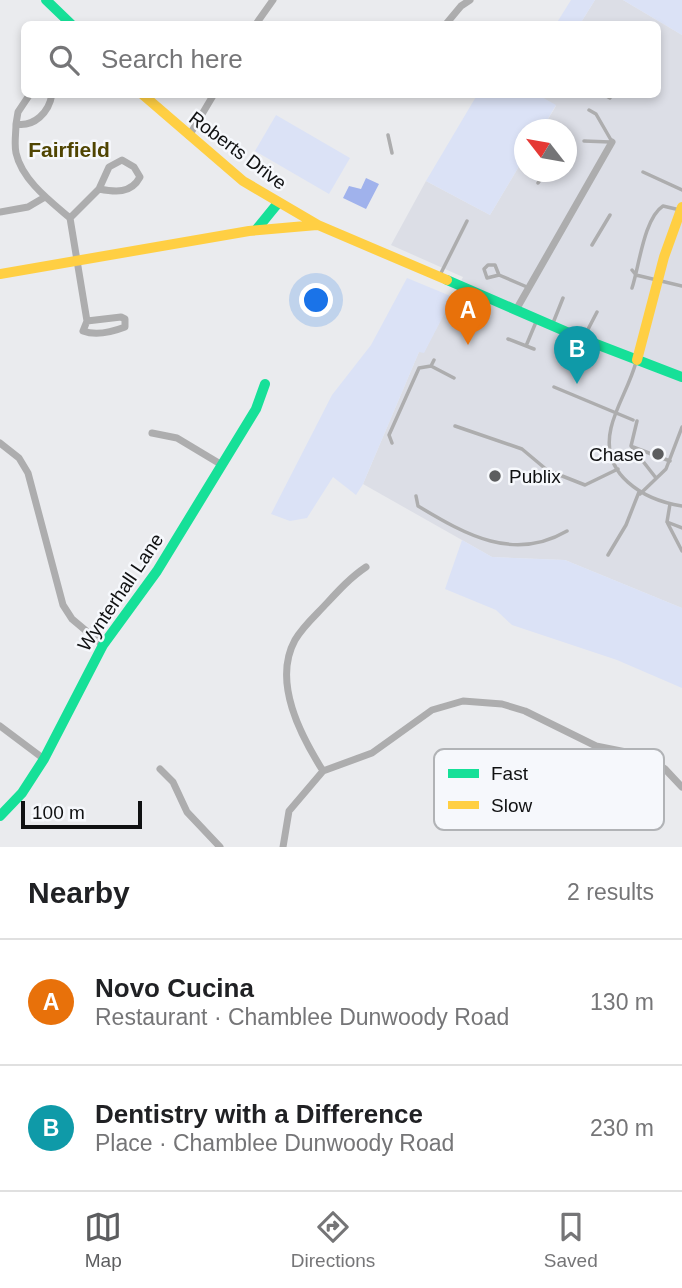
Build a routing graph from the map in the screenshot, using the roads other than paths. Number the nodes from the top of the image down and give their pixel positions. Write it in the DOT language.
graph roads {
  1 [pos="46,0"];
  2 [pos="273,0"];
  3 [pos="470,0"];
  4 [pos="68,21"];
  5 [pos="258,21"];
  6 [pos="448,21"];
  7 [pos="27,98"];
  8 [pos="50,98"];
  9 [pos="146,98"];
  10 [pos="212,98"];
  11 [pos="596,104"];
  12 [pos="16,124"];
  13 [pos="388,135"];
  14 [pos="189,136"];
  15 [pos="584,141"];
  16 [pos="612,142"];
  17 [pos="392,153"];
  18 [pos="643,172"];
  19 [pos="99,189"];
  20 [pos="682,190"];
  21 [pos="45,197"];
  22 [pos="278,203"];
  23 [pos="682,209"];
  24 [pos="0,212"];
  25 [pos="610,215"];
  26 [pos="70,218"];
  27 [pos="467,221"];
  28 [pos="318,225"];
  29 [pos="256,230"];
  30 [pos="592,245"];
  31 [pos="77,260"];
  32 [pos="632,270"];
  33 [pos="0,274"];
  34 [pos="499,275"];
  35 [pos="636,275"];
  36 [pos="439,277"];
  37 [pos="658,281"];
  38 [pos="682,286"];
  39 [pos="529,288"];
  40 [pos="632,288"];
  41 [pos="563,298"];
  42 [pos="516,310"];
  43 [pos="597,312"];
  44 [pos="537,318"];
  45 [pos="87,321"];
  46 [pos="552,325"];
  47 [pos="508,339"];
  48 [pos="583,339"];
  49 [pos="526,346"];
  50 [pos="534,349"];
  51 [pos="434,360"];
  52 [pos="637,360"];
  53 [pos="432,366"];
  54 [pos="682,377"];
  55 [pos="454,378"];
  56 [pos="265,384"];
  57 [pos="554,387"];
  58 [pos="617,413"];
  59 [pos="455,426"];
  60 [pos="682,427"];
  61 [pos="152,433"];
  62 [pos="671,434"];
  63 [pos="679,436"];
  64 [pos="0,443"];
  65 [pos="392,443"];
  66 [pos="631,446"];
  67 [pos="670,461"];
  68 [pos="222,465"];
  69 [pos="618,468"];
  70 [pos="656,478"];
  71 [pos="585,485"];
  72 [pos="585,492"];
  73 [pos="639,493"];
  74 [pos="416,496"];
  75 [pos="670,504"];
  76 [pos="682,506"];
  77 [pos="667,522"];
  78 [pos="682,528"];
  79 [pos="567,531"];
  80 [pos="682,551"];
  81 [pos="608,555"];
  82 [pos="366,566"];
  83 [pos="103,645"];
  84 [pos="0,726"];
  85 [pos="611,749"];
  86 [pos="44,759"];
  87 [pos="664,768"];
  88 [pos="160,769"];
  89 [pos="323,771"];
  90 [pos="682,787"];
  91 [pos="0,816"];
  92 [pos="220,847"];
  93 [pos="283,847"];
  1 -- 4 [label="street"];
  2 -- 5 [label="street"];
  3 -- 6 [label="street"];
  7 -- 12 [label="street"];
  8 -- 12 [label="street"];
  9 -- 14 [label="street, Roberts Drive"];
  10 -- 14 [label="street"];
  11 -- 16 [label="lane"];
  12 -- 21 [label="street"];
  13 -- 17 [label="lane"];
  14 -- 22 [label="street, Roberts Drive"];
  15 -- 16 [label="lane"];
  16 -- 39 [label="street"];
  18 -- 20 [label="lane"];
  19 -- 19 [label="street"];
  19 -- 26 [label="street"];
  21 -- 24 [label="street"];
  21 -- 26 [label="street"];
  22 -- 28 [label="street, Roberts Drive"];
  22 -- 29 [label="street"];
  23 -- 35 [label="lane"];
  23 -- 37 [label="street"];
  25 -- 30 [label="lane"];
  26 -- 31 [label="street"];
  27 -- 36 [label="lane"];
  28 -- 29 [label="street"];
  28 -- 36 [label="street, Roberts Drive"];
  29 -- 31 [label="street"];
  31 -- 33 [label="street"];
  31 -- 45 [label="street"];
  32 -- 35 [label="lane"];
  34 -- 34 [label="lane"];
  34 -- 39 [label="lane"];
  35 -- 37 [label="lane"];
  35 -- 40 [label="lane"];
  36 -- 42 [label="street, Roberts Drive"];
  37 -- 38 [label="lane"];
  37 -- 52 [label="street"];
  39 -- 42 [label="street"];
  41 -- 46 [label="lane"];
  42 -- 44 [label="street, Roberts Drive"];
  43 -- 48 [label="lane"];
  44 -- 46 [label="street, Roberts Drive"];
  44 -- 49 [label="lane"];
  45 -- 45 [label="street"];
  46 -- 48 [label="street, Roberts Drive"];
  47 -- 49 [label="lane"];
  48 -- 52 [label="street, Roberts Drive"];
  49 -- 50 [label="lane"];
  51 -- 53 [label="lane"];
  52 -- 54 [label="street, Roberts Drive"];
  52 -- 58 [label="lane"];
  53 -- 55 [label="lane"];
  53 -- 65 [label="lane"];
  56 -- 68 [label="street, Wynterhall Lane"];
  57 -- 58 [label="lane"];
  58 -- 66 [label="lane"];
  58 -- 69 [label="lane"];
  59 -- 71 [label="lane"];
  60 -- 63 [label="lane"];
  61 -- 68 [label="street"];
  62 -- 63 [label="lane"];
  63 -- 67 [label="lane"];
  64 -- 83 [label="street"];
  66 -- 67 [label="lane"];
  66 -- 70 [label="lane"];
  67 -- 70 [label="lane"];
  68 -- 83 [label="street, Wynterhall Lane"];
  69 -- 71 [label="lane"];
  69 -- 73 [label="lane"];
  70 -- 73 [label="lane"];
  71 -- 72 [label="lane"];
  73 -- 75 [label="lane"];
  73 -- 81 [label="lane"];
  74 -- 79 [label="lane"];
  75 -- 76 [label="lane"];
  75 -- 77 [label="lane"];
  77 -- 78 [label="lane"];
  77 -- 80 [label="lane"];
  82 -- 89 [label="street"];
  83 -- 86 [label="street, Wynterhall Lane"];
  84 -- 86 [label="street"];
  85 -- 89 [label="street"];
  86 -- 91 [label="street, Wynterhall Lane"];
  87 -- 90 [label="street"];
  88 -- 92 [label="street"];
  89 -- 93 [label="street"];
}
